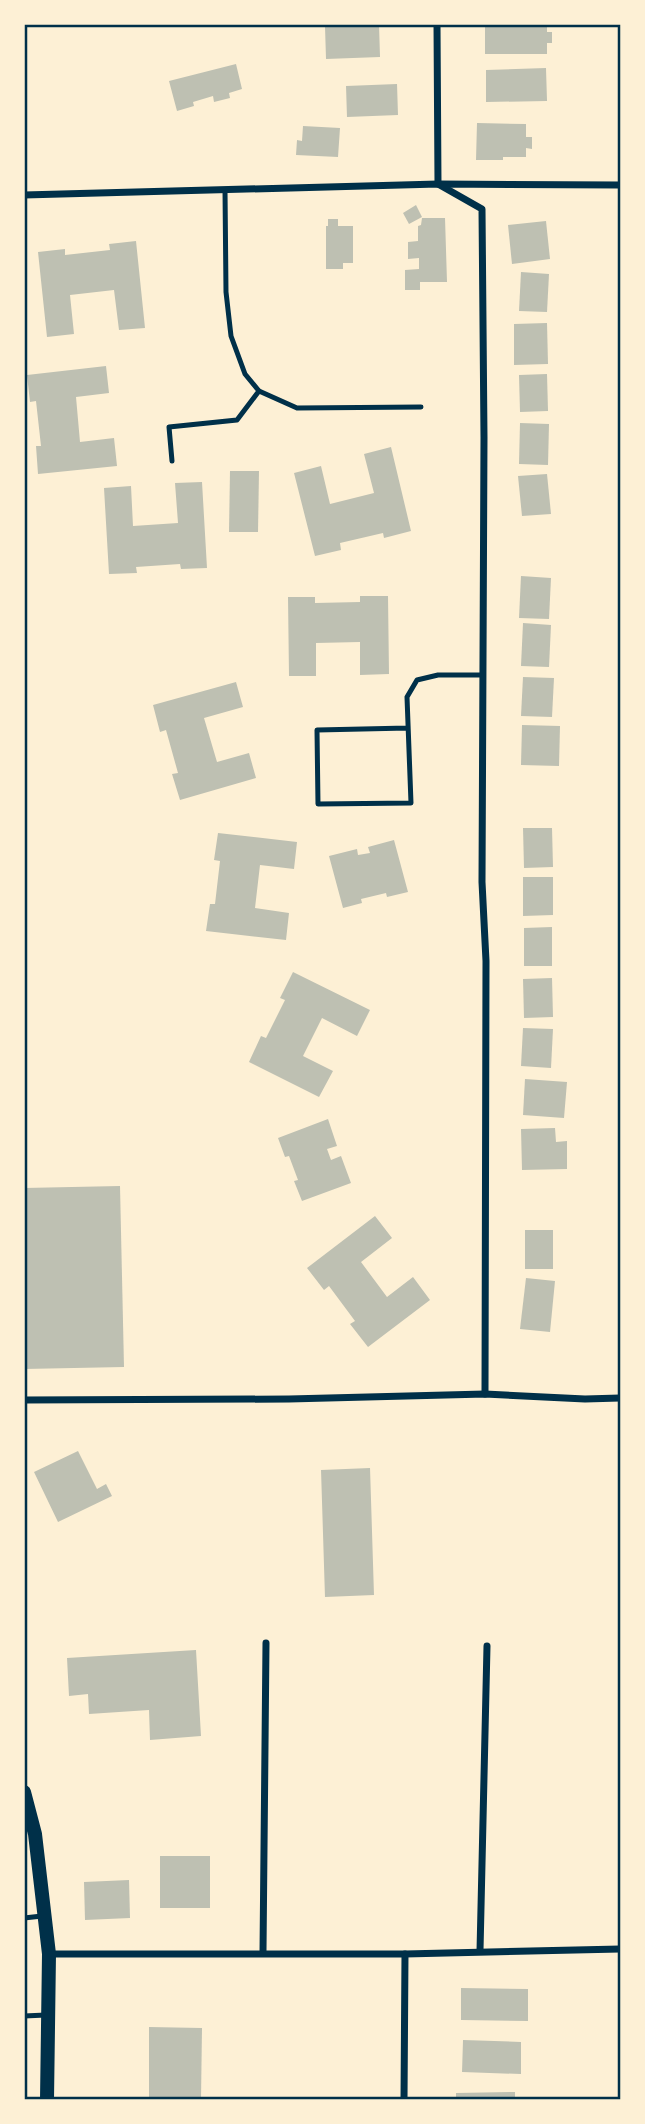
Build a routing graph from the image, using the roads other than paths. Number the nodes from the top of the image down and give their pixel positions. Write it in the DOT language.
graph roads {
  1 [pos="438,24"];
  2 [pos="438,184"];
  3 [pos="621,185"];
  4 [pos="225,190"];
  5 [pos="24,195"];
  6 [pos="259,391"];
  7 [pos="421,407"];
  8 [pos="172,461"];
  9 [pos="482,676"];
  10 [pos="408,728"];
  11 [pos="485,1394"];
  12 [pos="621,1398"];
  13 [pos="24,1400"];
  14 [pos="266,1643"];
  15 [pos="487,1646"];
  16 [pos="24,1792"];
  17 [pos="30,1834"];
  18 [pos="45,1916"];
  19 [pos="24,1918"];
  20 [pos="621,1948"];
  21 [pos="480,1951"];
  22 [pos="263,1952"];
  23 [pos="50,1954"];
  24 [pos="405,1954"];
  25 [pos="48,2015"];
  26 [pos="24,2016"];
  27 [pos="47,2099"];
  28 [pos="404,2099"];
  1 -- 2 [label="street"];
  2 -- 3 [label="street"];
  2 -- 4 [label="street"];
  2 -- 9 [label="street"];
  4 -- 5 [label="street"];
  4 -- 6 [label="lane"];
  6 -- 7 [label="lane"];
  6 -- 8 [label="lane"];
  9 -- 10 [label="lane"];
  9 -- 11 [label="street"];
  10 -- 10 [label="lane"];
  11 -- 12 [label="street"];
  11 -- 13 [label="street"];
  14 -- 22 [label="street"];
  15 -- 21 [label="street"];
  16 -- 17 [label="main road"];
  17 -- 18 [label="main road"];
  18 -- 19 [label="lane"];
  18 -- 23 [label="main road"];
  20 -- 21 [label="street"];
  21 -- 24 [label="street"];
  22 -- 23 [label="street"];
  22 -- 24 [label="street"];
  23 -- 25 [label="main road"];
  24 -- 28 [label="street"];
  25 -- 26 [label="lane"];
  25 -- 27 [label="main road"];
}
